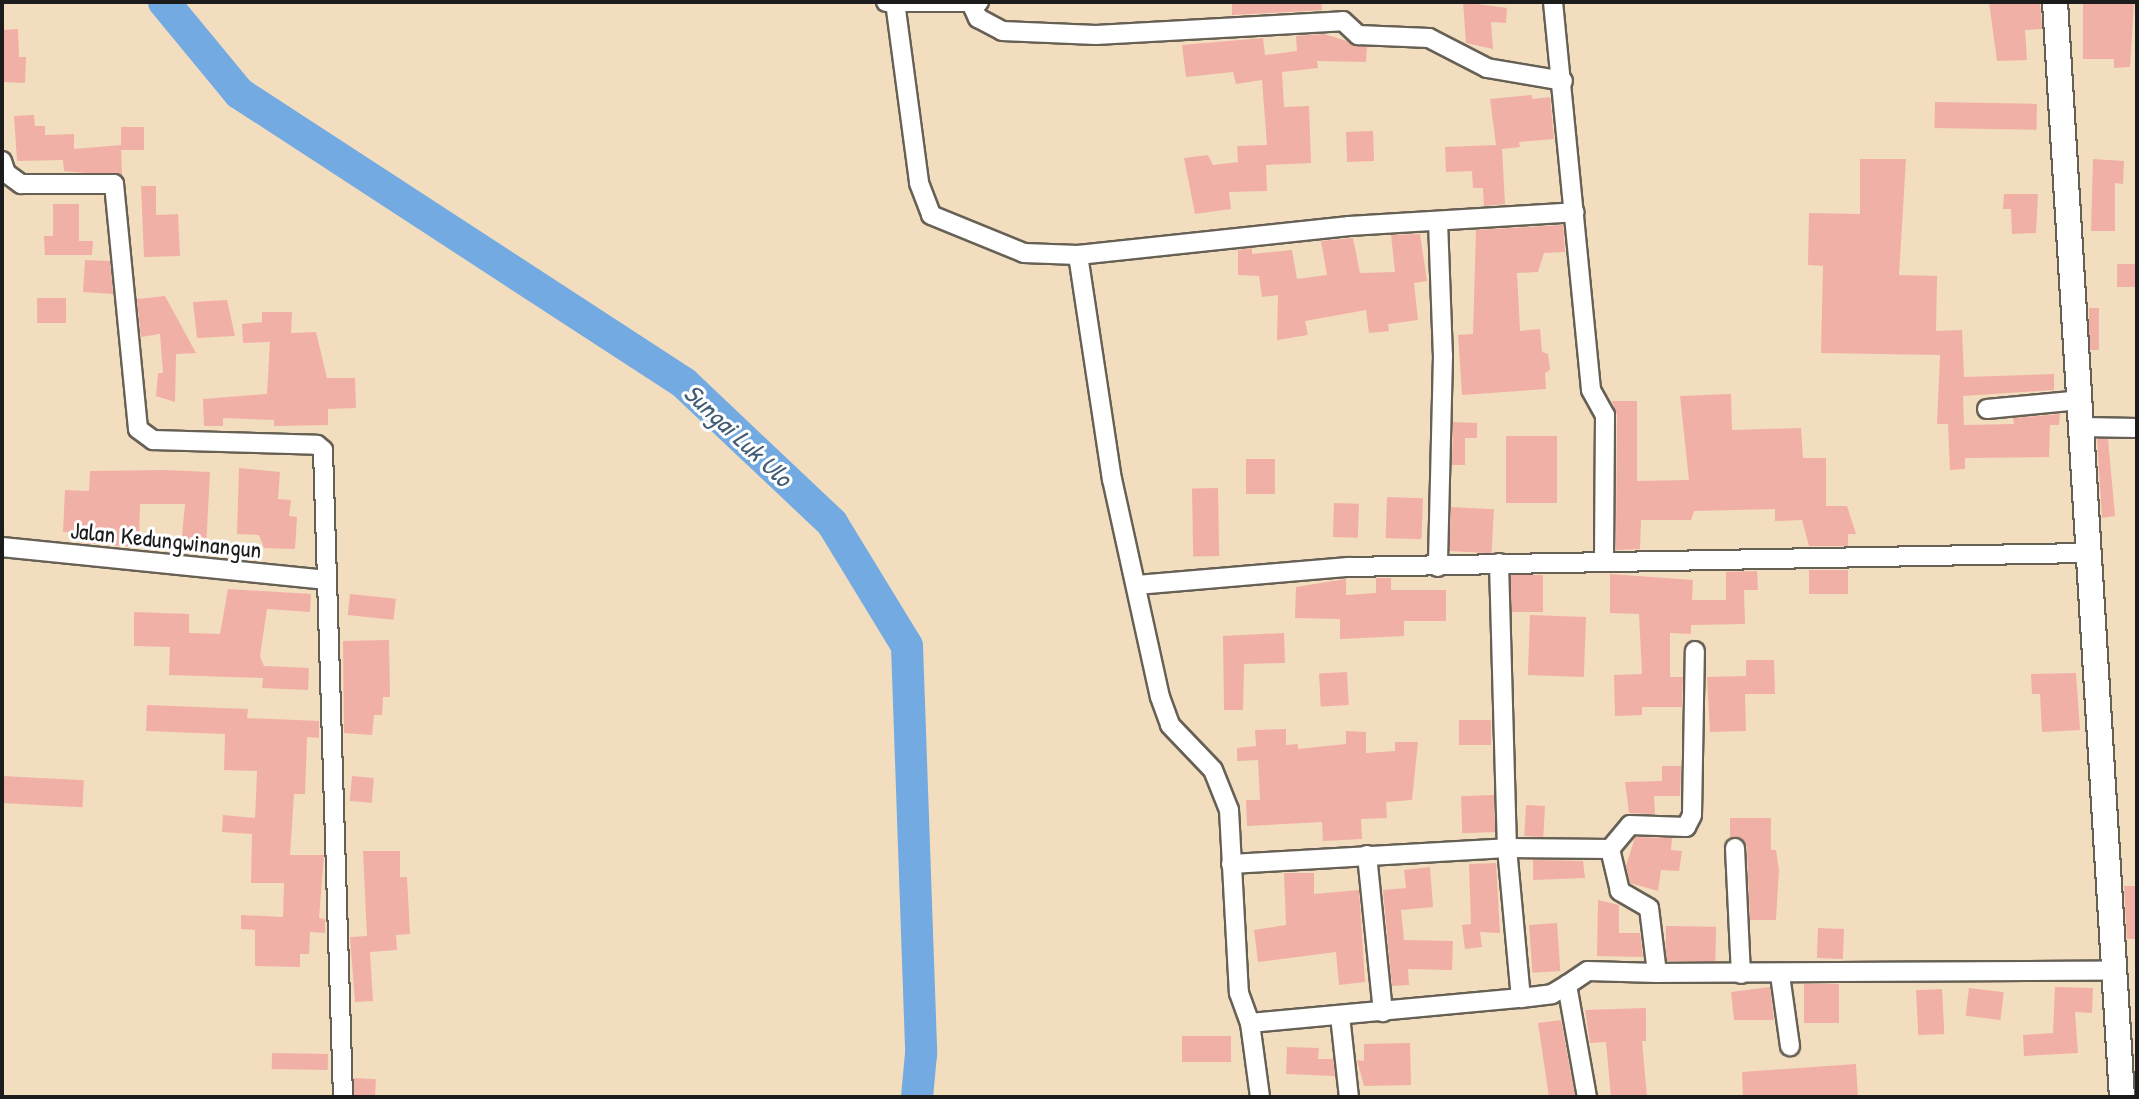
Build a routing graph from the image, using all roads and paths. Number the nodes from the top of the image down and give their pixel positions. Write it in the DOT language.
graph roads {
  1 [pos="883,2"];
  2 [pos="895,2"];
  3 [pos="979,2"];
  4 [pos="1326,2"];
  5 [pos="1553,2"];
  6 [pos="2055,2"];
  7 [pos="971,3"];
  8 [pos="1326,22"];
  9 [pos="1563,81"];
  10 [pos="2,161"];
  11 [pos="1575,212"];
  12 [pos="1438,221"];
  13 [pos="1078,255"];
  14 [pos="2080,400"];
  15 [pos="1987,409"];
  16 [pos="2082,427"];
  17 [pos="2137,428"];
  18 [pos="2,547"];
  19 [pos="2087,553"];
  20 [pos="1604,562"];
  21 [pos="1499,563"];
  22 [pos="1438,567"];
  23 [pos="325,580"];
  24 [pos="1137,585"];
  25 [pos="1695,651"];
  26 [pos="1507,848"];
  27 [pos="1597,848"];
  28 [pos="1735,848"];
  29 [pos="1367,855"];
  30 [pos="1231,864"];
  31 [pos="2113,971"];
  32 [pos="1657,973"];
  33 [pos="1741,974"];
  34 [pos="1780,975"];
  35 [pos="1567,985"];
  36 [pos="1521,998"];
  37 [pos="1383,1012"];
  38 [pos="1340,1016"];
  39 [pos="1250,1023"];
  40 [pos="1790,1046"];
  41 [pos="343,1097"];
  42 [pos="1260,1097"];
  43 [pos="1349,1097"];
  44 [pos="1587,1097"];
  45 [pos="2122,1097"];
  1 -- 2 [label="street"];
  2 -- 7 [label="street"];
  2 -- 13 [label="street"];
  3 -- 7 [label="street"];
  4 -- 8 [label="street"];
  5 -- 9 [label="street"];
  6 -- 14 [label="main road"];
  7 -- 8 [label="street"];
  8 -- 9 [label="street"];
  9 -- 11 [label="street"];
  10 -- 23 [label="street"];
  11 -- 12 [label="street"];
  11 -- 20 [label="street"];
  12 -- 13 [label="street"];
  12 -- 22 [label="street"];
  13 -- 24 [label="street"];
  14 -- 15 [label="street"];
  14 -- 16 [label="main road"];
  16 -- 17 [label="street"];
  16 -- 19 [label="main road"];
  18 -- 23 [label="street, Jalan Kedungwinangun"];
  19 -- 20 [label="street"];
  19 -- 31 [label="main road"];
  20 -- 21 [label="street"];
  21 -- 22 [label="street"];
  21 -- 26 [label="street"];
  22 -- 24 [label="street"];
  23 -- 41 [label="street"];
  24 -- 30 [label="street"];
  25 -- 27 [label="street"];
  26 -- 27 [label="street"];
  26 -- 29 [label="street"];
  26 -- 36 [label="street"];
  27 -- 32 [label="street"];
  28 -- 33 [label="street"];
  29 -- 30 [label="street"];
  29 -- 37 [label="street"];
  30 -- 39 [label="street"];
  31 -- 34 [label="street"];
  31 -- 45 [label="main road"];
  32 -- 33 [label="street"];
  32 -- 35 [label="street"];
  33 -- 34 [label="street"];
  34 -- 40 [label="street"];
  35 -- 36 [label="street"];
  35 -- 44 [label="street"];
  36 -- 37 [label="street"];
  37 -- 38 [label="street"];
  38 -- 39 [label="street"];
  38 -- 43 [label="street"];
  39 -- 42 [label="street"];
}
